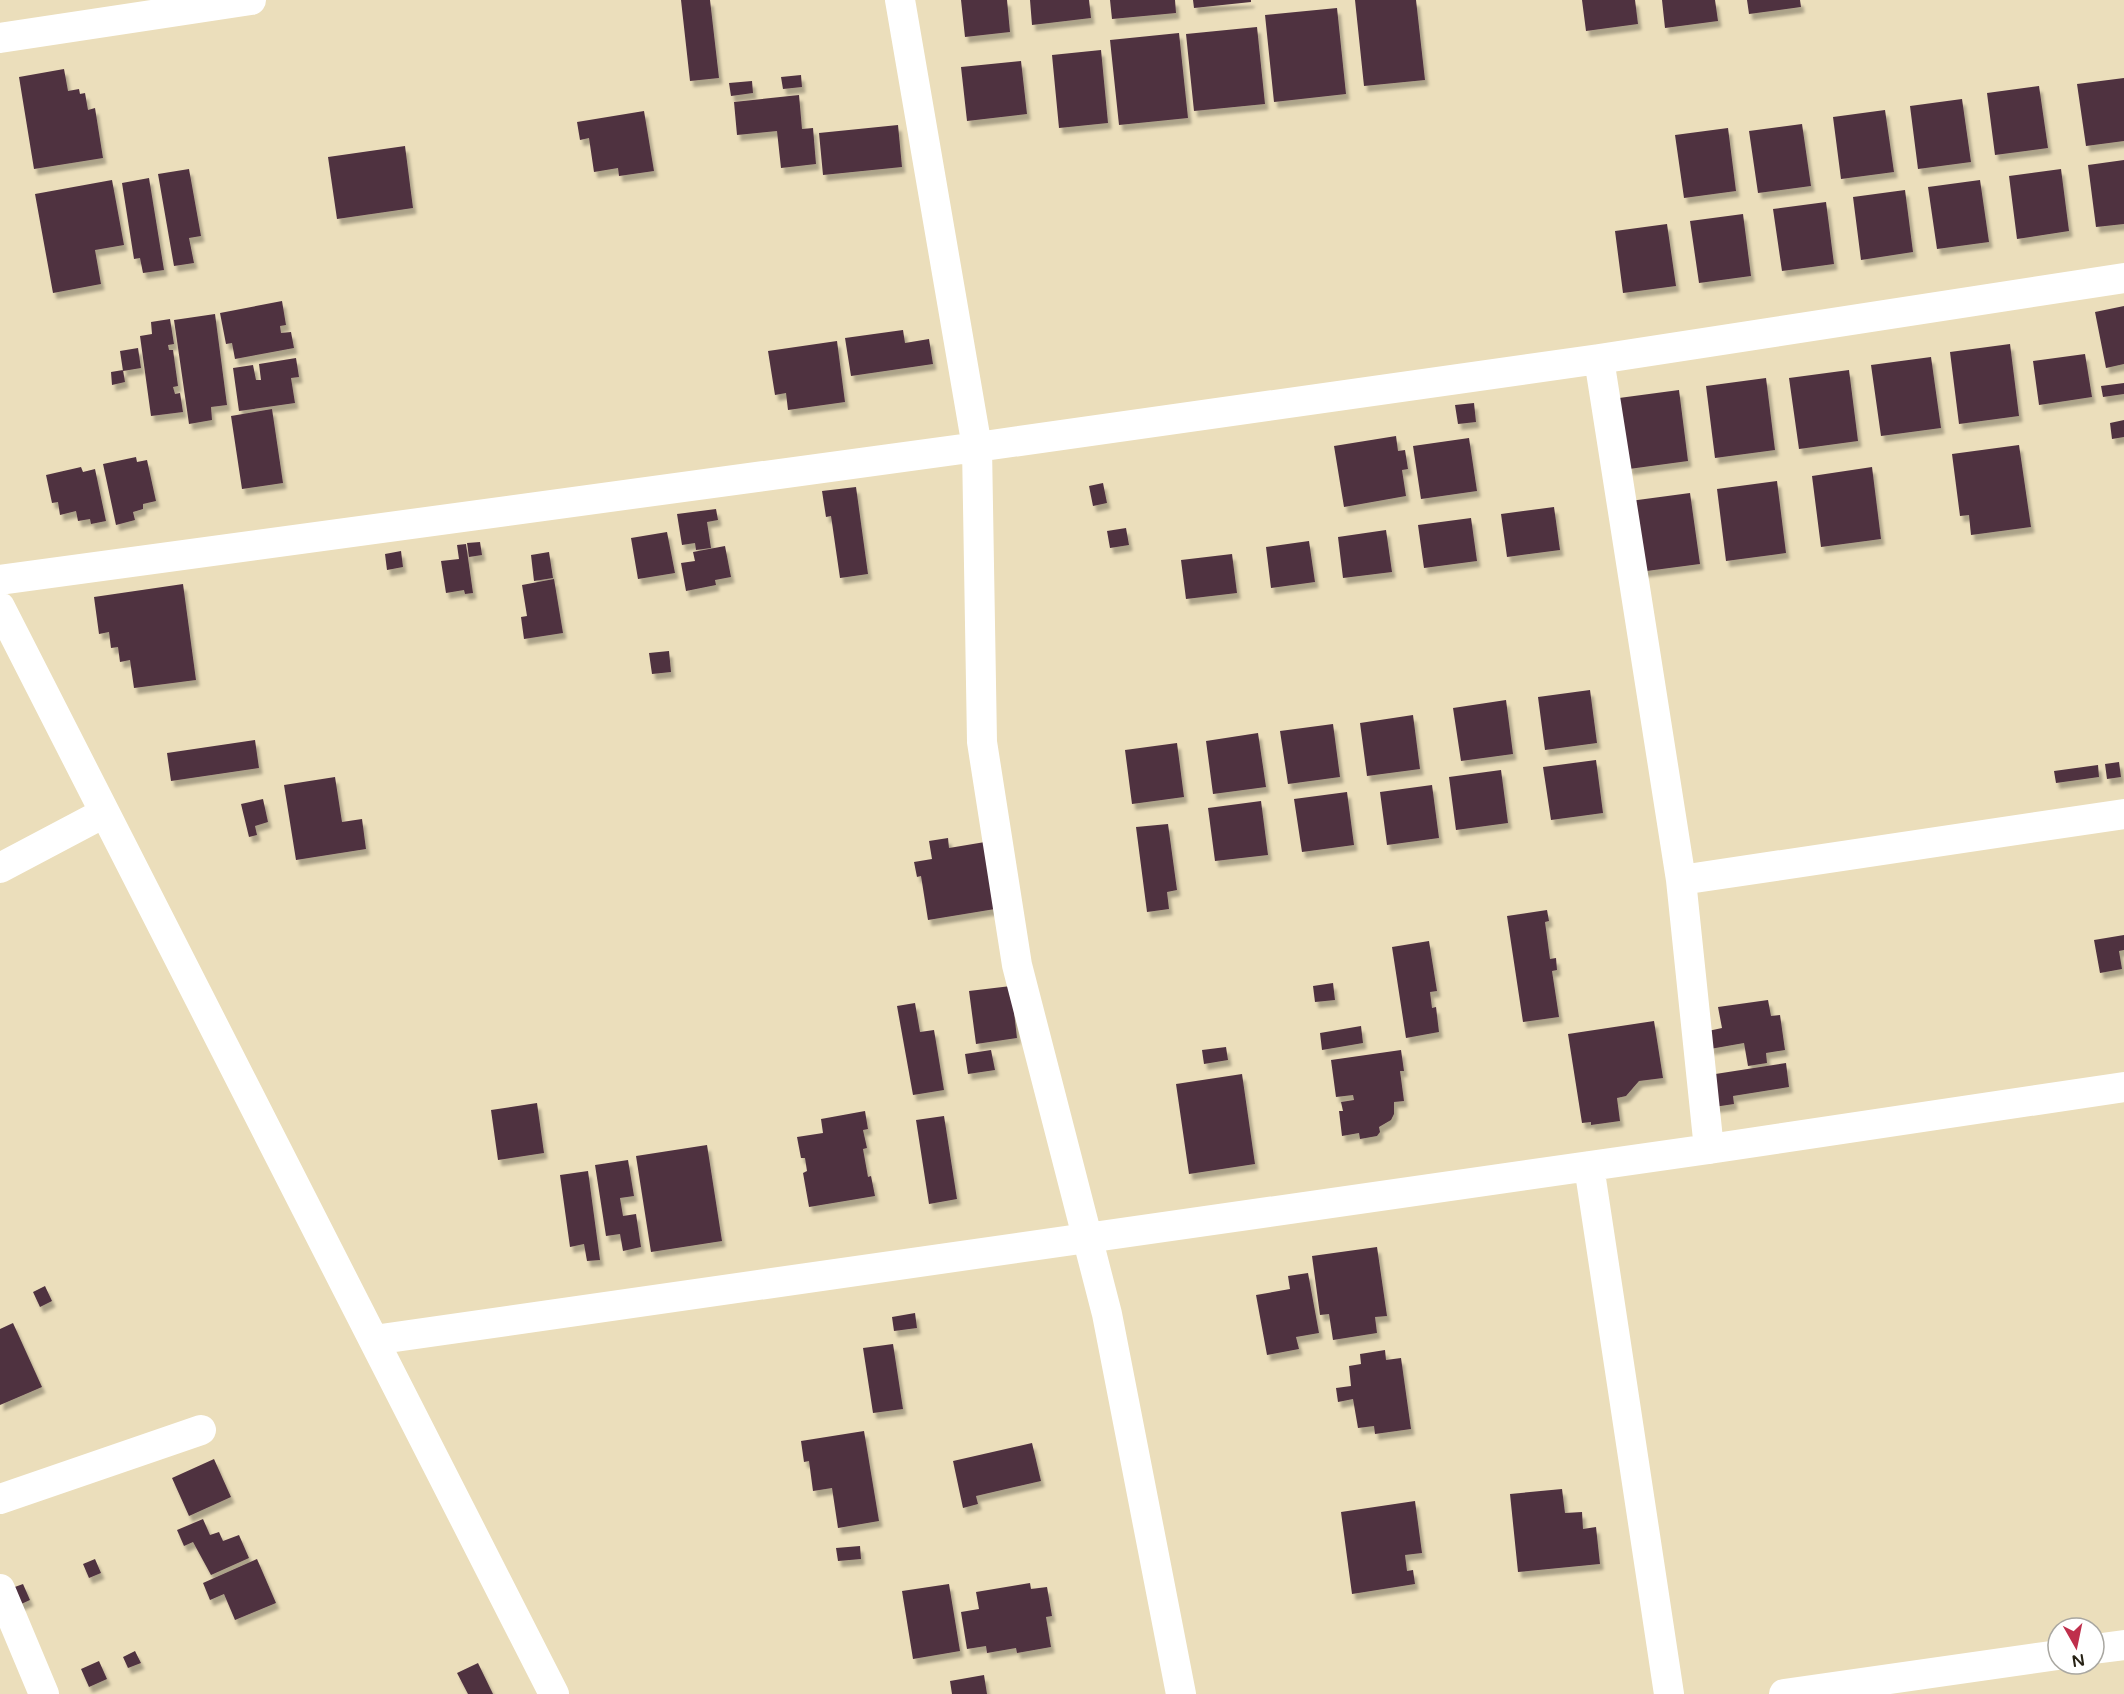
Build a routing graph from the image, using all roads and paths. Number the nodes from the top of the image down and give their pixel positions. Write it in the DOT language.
graph roads {
  1 [pos="251,0"];
  2 [pos="900,0"];
  3 [pos="0,38"];
  4 [pos="2124,278"];
  5 [pos="1599,359"];
  6 [pos="977,447"];
  7 [pos="0,580"];
  8 [pos="0,607"];
  9 [pos="104,813"];
  10 [pos="2124,814"];
  11 [pos="0,868"];
  12 [pos="1681,880"];
  13 [pos="2124,1087"];
  14 [pos="1709,1149"];
  15 [pos="1589,1166"];
  16 [pos="1086,1238"];
  17 [pos="374,1340"];
  18 [pos="201,1430"];
  19 [pos="0,1499"];
  20 [pos="0,1589"];
  21 [pos="2124,1645"];
  22 [pos="2106,1647"];
  23 [pos="2046,1657"];
  24 [pos="44,1694"];
  25 [pos="554,1694"];
  26 [pos="1181,1694"];
  27 [pos="1669,1694"];
  28 [pos="1784,1694"];
  1 -- 3 [label="street"];
  2 -- 6 [label="street"];
  4 -- 5 [label="street"];
  5 -- 6 [label="street"];
  5 -- 12 [label="street"];
  6 -- 7 [label="street"];
  6 -- 16 [label="street"];
  8 -- 9 [label="street"];
  9 -- 11 [label="street"];
  9 -- 17 [label="street"];
  10 -- 12 [label="street"];
  12 -- 14 [label="street"];
  13 -- 14 [label="street"];
  14 -- 15 [label="street"];
  15 -- 16 [label="street"];
  15 -- 27 [label="street"];
  16 -- 17 [label="street"];
  16 -- 26 [label="street"];
  17 -- 25 [label="street"];
  18 -- 19 [label="street"];
  20 -- 24 [label="street"];
  21 -- 22 [label="street"];
  23 -- 28 [label="street"];
}
